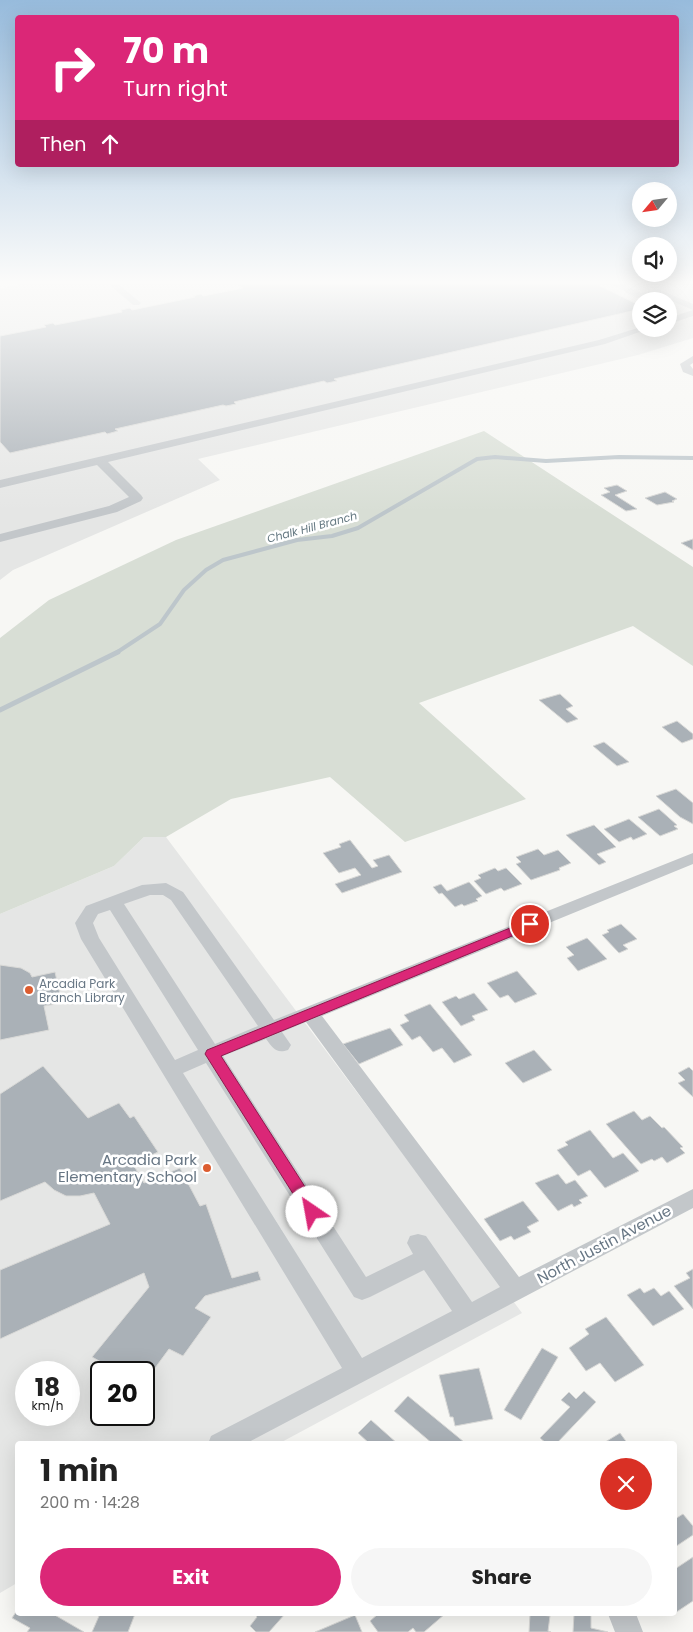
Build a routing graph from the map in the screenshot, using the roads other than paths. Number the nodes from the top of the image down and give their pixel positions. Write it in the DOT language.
graph roads {
  1 [pos="525,360"];
  2 [pos="691,360"];
  3 [pos="693,373"];
  4 [pos="99,460"];
  5 [pos="0,484"];
  6 [pos="0,538"];
  7 [pos="693,858"];
  8 [pos="114,901"];
  9 [pos="310,1014"];
  10 [pos="276,1037"];
  11 [pos="212,1054"];
  12 [pos="170,1070"];
  13 [pos="693,1198"];
  14 [pos="516,1290"];
  15 [pos="468,1315"];
  16 [pos="357,1372"];
  17 [pos="226,1441"];
  18 [pos="623,1616"];
  19 [pos="629,1632"];
  1 -- 4 [label="street"];
  2 -- 3 [label="street"];
  4 -- 5 [label="street"];
  4 -- 6 [label="street"];
  7 -- 9 [label="street"];
  8 -- 10 [label="street"];
  8 -- 11 [label="street"];
  8 -- 12 [label="street"];
  9 -- 10 [label="street"];
  9 -- 14 [label="street"];
  10 -- 11 [label="street"];
  11 -- 12 [label="street"];
  11 -- 15 [label="street"];
  12 -- 16 [label="street"];
  13 -- 14 [label="street, North Justin Avenue"];
  14 -- 15 [label="street, North Justin Avenue"];
  15 -- 16 [label="street, North Justin Avenue"];
  16 -- 17 [label="street, North Justin Avenue"];
  18 -- 19 [label="street"];
}
